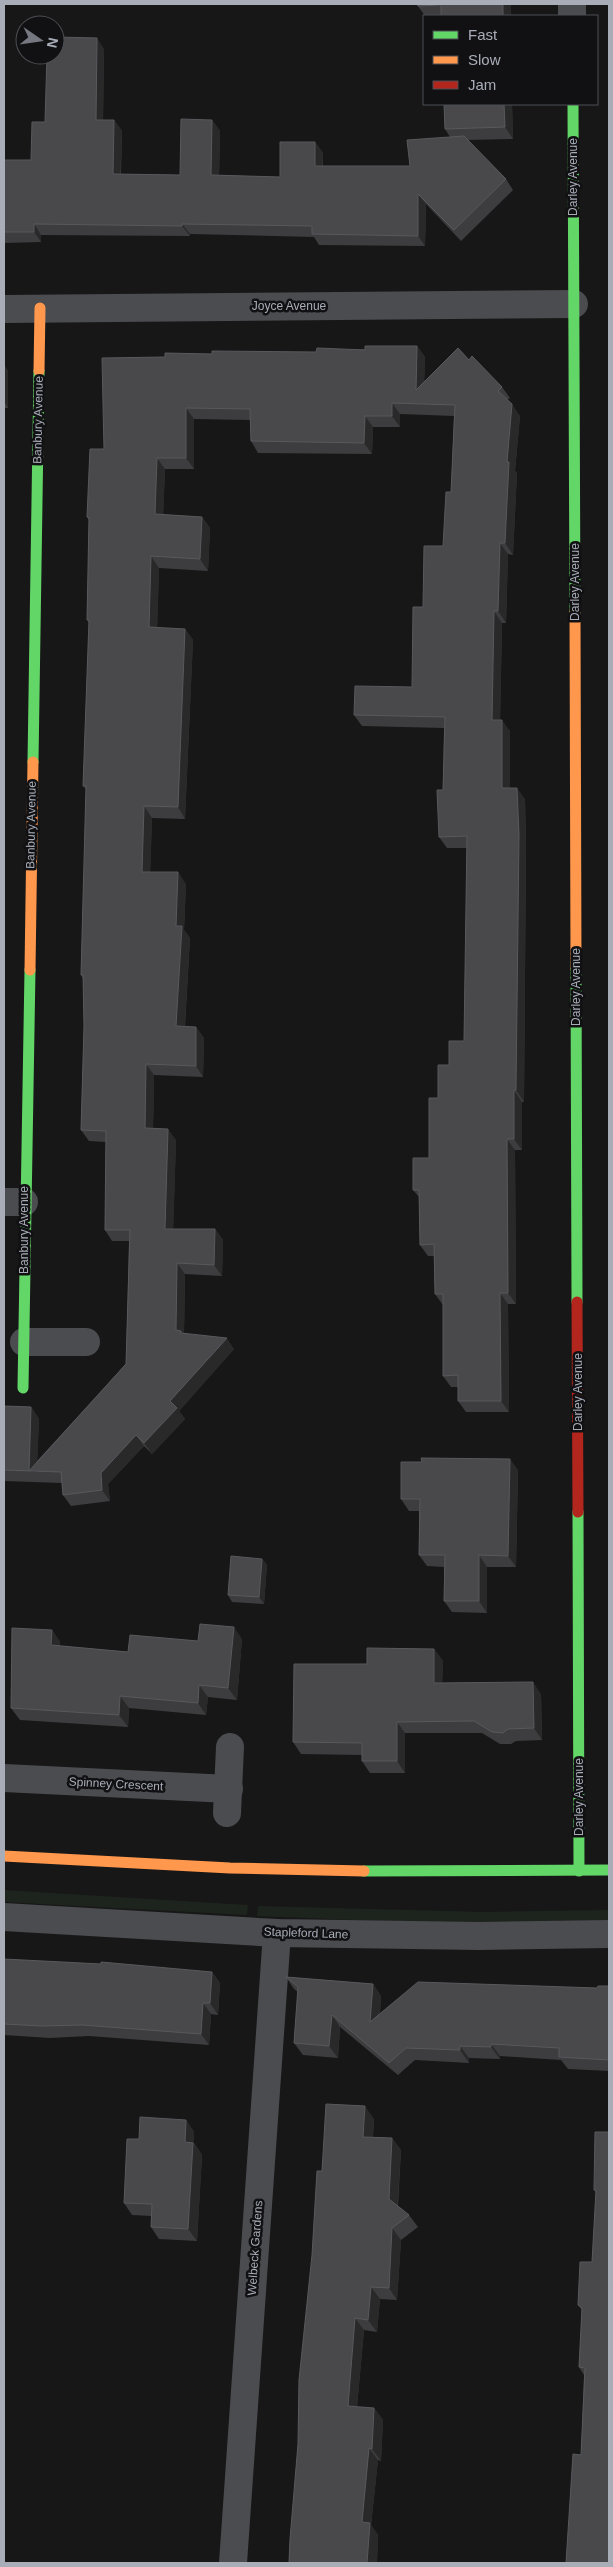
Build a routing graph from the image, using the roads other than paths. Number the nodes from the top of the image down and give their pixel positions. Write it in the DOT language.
graph roads {
  1 [pos="573,105"];
  2 [pos="574,304"];
  3 [pos="40,308"];
  4 [pos="4,309"];
  5 [pos="14,1202"];
  6 [pos="24,1342"];
  7 [pos="86,1342"];
  8 [pos="23,1388"];
  9 [pos="230,1747"];
  10 [pos="4,1778"];
  11 [pos="4,1856"];
  12 [pos="579,1870"];
  13 [pos="609,1870"];
  14 [pos="4,1917"];
  15 [pos="277,1933"];
  16 [pos="609,1934"];
  17 [pos="233,2563"];
  1 -- 2 [label="street, Darley Avenue"];
  2 -- 3 [label="street, Joyce Avenue"];
  2 -- 12 [label="street, Darley Avenue"];
  3 -- 4 [label="street, Joyce Avenue"];
  3 -- 5 [label="street, Banbury Avenue"];
  5 -- 6 [label="street, Banbury Avenue"];
  6 -- 7 [label="street"];
  6 -- 8 [label="street, Banbury Avenue"];
  9 -- 10 [label="street, Spinney Crescent"];
  11 -- 12 [label="street"];
  12 -- 13 [label="street"];
  14 -- 15 [label="street, Stapleford Lane"];
  15 -- 16 [label="street, Stapleford Lane"];
  15 -- 17 [label="street, Welbeck Gardens"];
}
